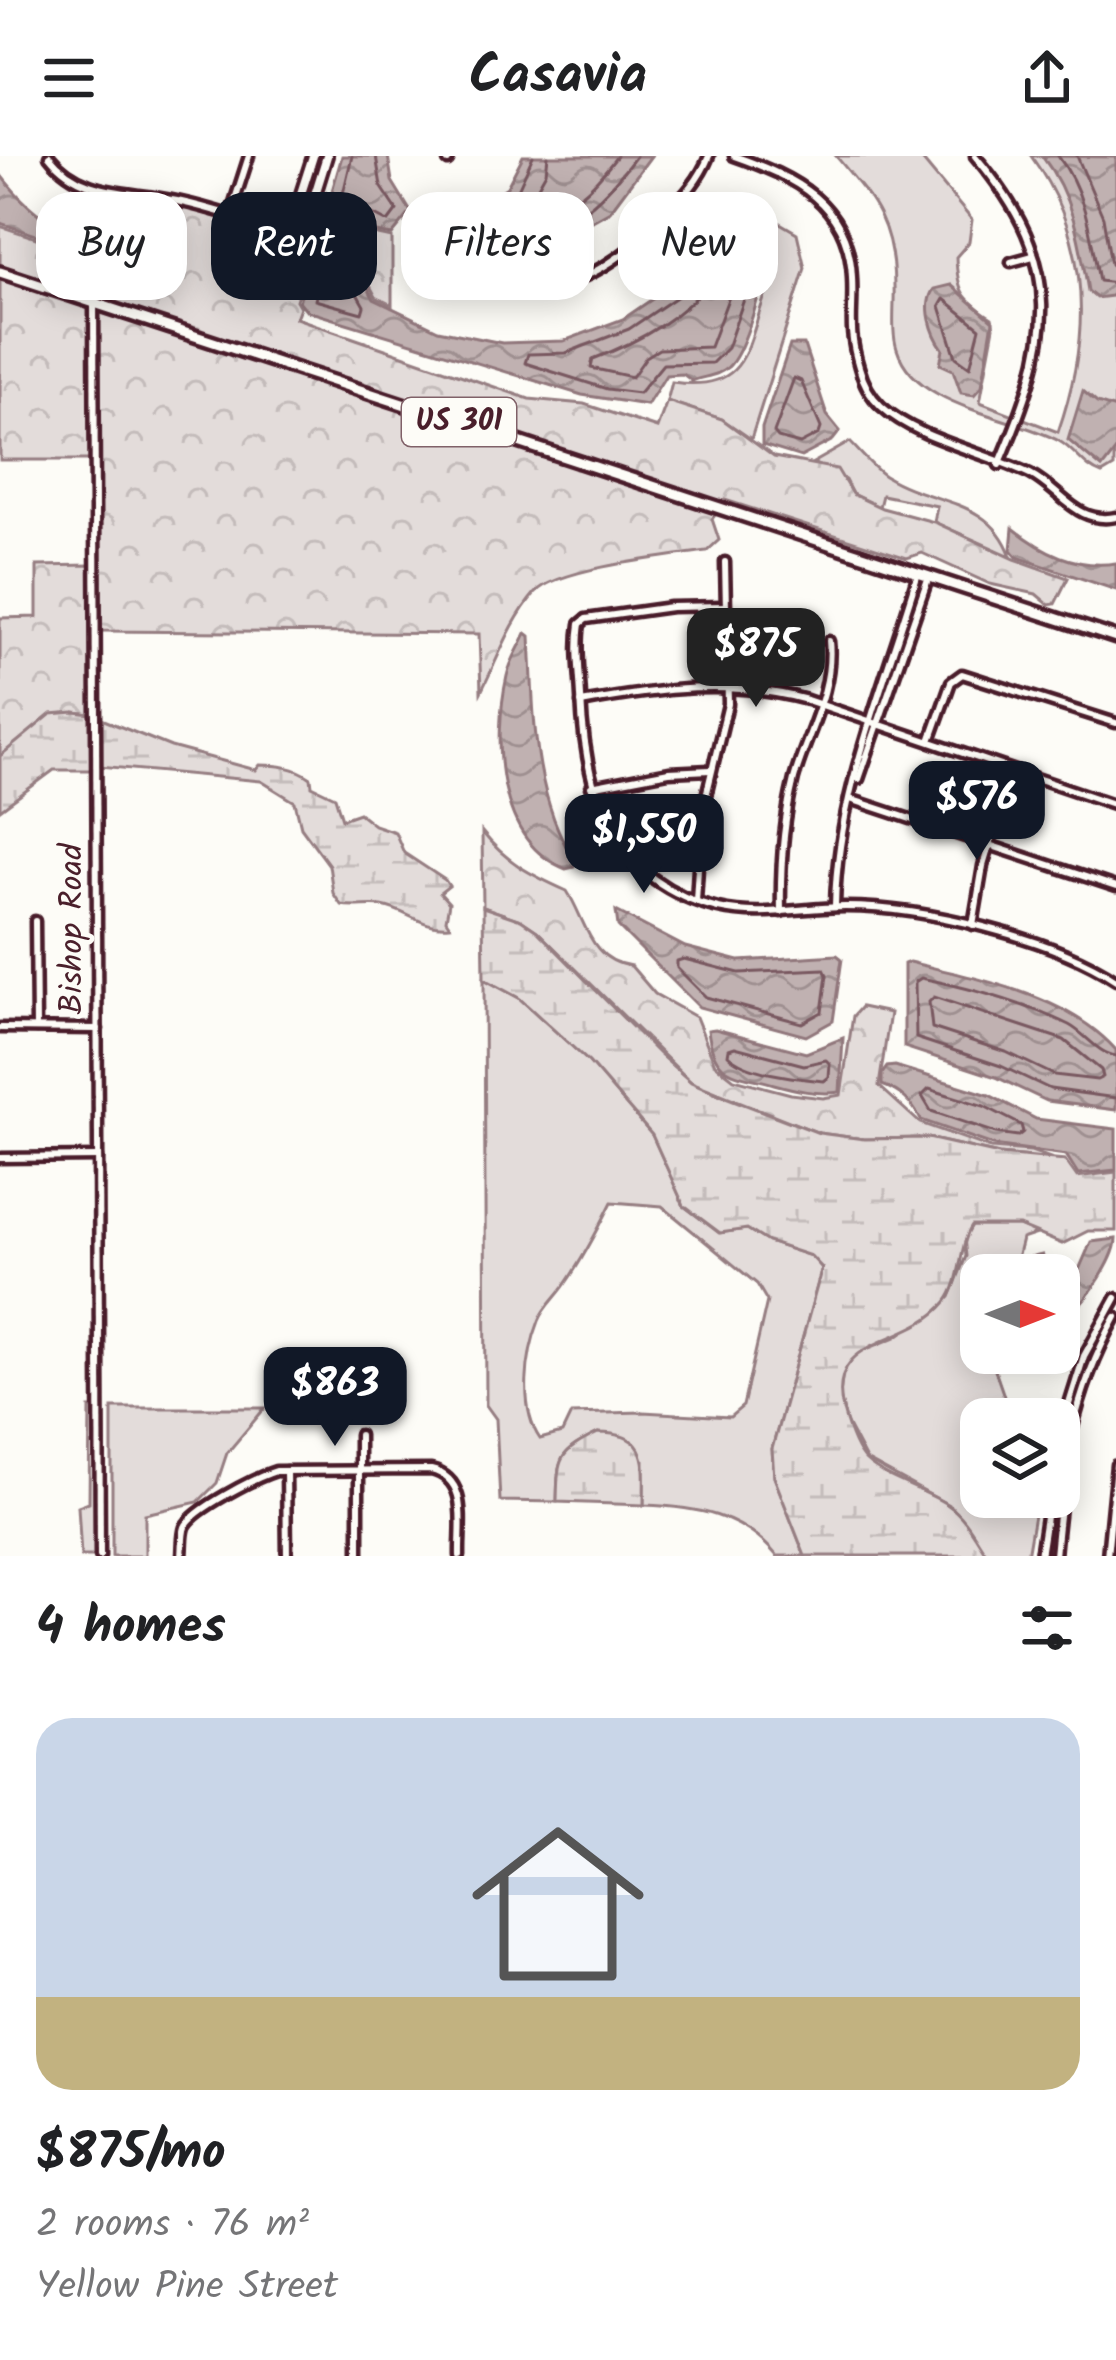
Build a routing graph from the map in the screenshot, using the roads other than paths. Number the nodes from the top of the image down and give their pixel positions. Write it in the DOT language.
graph roads {
  1 [pos="49,156"];
  2 [pos="249,156"];
  3 [pos="313,156"];
  4 [pos="327,156"];
  5 [pos="709,156"];
  6 [pos="734,156"];
  7 [pos="975,156"];
  8 [pos="237,192"];
  9 [pos="302,192"];
  10 [pos="316,192"];
  11 [pos="211,210"];
  12 [pos="1033,256"];
  13 [pos="1012,262"];
  14 [pos="0,272"];
  15 [pos="594,273"];
  16 [pos="94,302"];
  17 [pos="999,465"];
  18 [pos="1116,517"];
  19 [pos="725,562"];
  20 [pos="923,575"];
  21 [pos="726,606"];
  22 [pos="1116,638"];
  23 [pos="829,641"];
  24 [pos="728,686"];
  25 [pos="581,703"];
  26 [pos="821,705"];
  27 [pos="871,722"];
  28 [pos="1116,723"];
  29 [pos="880,724"];
  30 [pos="930,742"];
  31 [pos="710,770"];
  32 [pos="1011,772"];
  33 [pos="591,787"];
  34 [pos="850,799"];
  35 [pos="1116,805"];
  36 [pos="989,845"];
  37 [pos="1116,886"];
  38 [pos="696,901"];
  39 [pos="835,907"];
  40 [pos="781,912"];
  41 [pos="34,921"];
  42 [pos="973,925"];
  43 [pos="1116,980"];
  44 [pos="0,1028"];
  45 [pos="36,1028"];
  46 [pos="98,1029"];
  47 [pos="98,1157"];
  48 [pos="0,1159"];
  49 [pos="1116,1298"];
  50 [pos="1116,1317"];
  51 [pos="1071,1398"];
  52 [pos="358,1435"];
  53 [pos="1116,1465"];
  54 [pos="358,1470"];
  55 [pos="286,1471"];
  56 [pos="1114,1512"];
  57 [pos="1046,1518"];
  58 [pos="100,1556"];
  59 [pos="182,1556"];
  60 [pos="286,1556"];
  61 [pos="359,1556"];
  62 [pos="460,1556"];
  63 [pos="1040,1556"];
  64 [pos="1054,1556"];
  65 [pos="1107,1556"];
  1 -- 11 [label="street"];
  2 -- 8 [label="street"];
  3 -- 9 [label="street"];
  4 -- 10 [label="street"];
  5 -- 15 [label="street"];
  6 -- 17 [label="street"];
  7 -- 12 [label="street"];
  12 -- 13 [label="street"];
  12 -- 17 [label="street"];
  14 -- 16 [label="main road, US 301"];
  16 -- 20 [label="main road, US 301"];
  16 -- 46 [label="street, Bishop Road"];
  17 -- 18 [label="street"];
  19 -- 21 [label="street"];
  20 -- 22 [label="main road, US 301"];
  20 -- 27 [label="street"];
  20 -- 29 [label="street"];
  21 -- 24 [label="street"];
  21 -- 25 [label="street"];
  23 -- 26 [label="street"];
  24 -- 25 [label="street"];
  24 -- 26 [label="street"];
  24 -- 31 [label="street"];
  25 -- 33 [label="street"];
  26 -- 27 [label="street"];
  26 -- 40 [label="street"];
  27 -- 29 [label="street"];
  27 -- 34 [label="street"];
  28 -- 30 [label="street"];
  29 -- 30 [label="street"];
  29 -- 34 [label="street"];
  30 -- 32 [label="street"];
  31 -- 33 [label="street"];
  31 -- 38 [label="street"];
  32 -- 35 [label="street"];
  32 -- 36 [label="street"];
  33 -- 38 [label="street"];
  34 -- 36 [label="street"];
  34 -- 39 [label="street"];
  36 -- 37 [label="street"];
  36 -- 42 [label="street"];
  38 -- 40 [label="street"];
  39 -- 40 [label="street"];
  39 -- 42 [label="street"];
  41 -- 45 [label="street"];
  42 -- 43 [label="street"];
  44 -- 45 [label="street"];
  45 -- 46 [label="street"];
  46 -- 47 [label="street, Bishop Road"];
  47 -- 48 [label="street"];
  47 -- 58 [label="street, Bishop Road"];
  49 -- 51 [label="street"];
  50 -- 64 [label="street"];
  52 -- 54 [label="street"];
  53 -- 56 [label="street"];
  54 -- 55 [label="street"];
  54 -- 61 [label="street"];
  54 -- 62 [label="street"];
  55 -- 59 [label="street"];
  55 -- 60 [label="street"];
  56 -- 65 [label="street"];
  57 -- 63 [label="street"];
}
